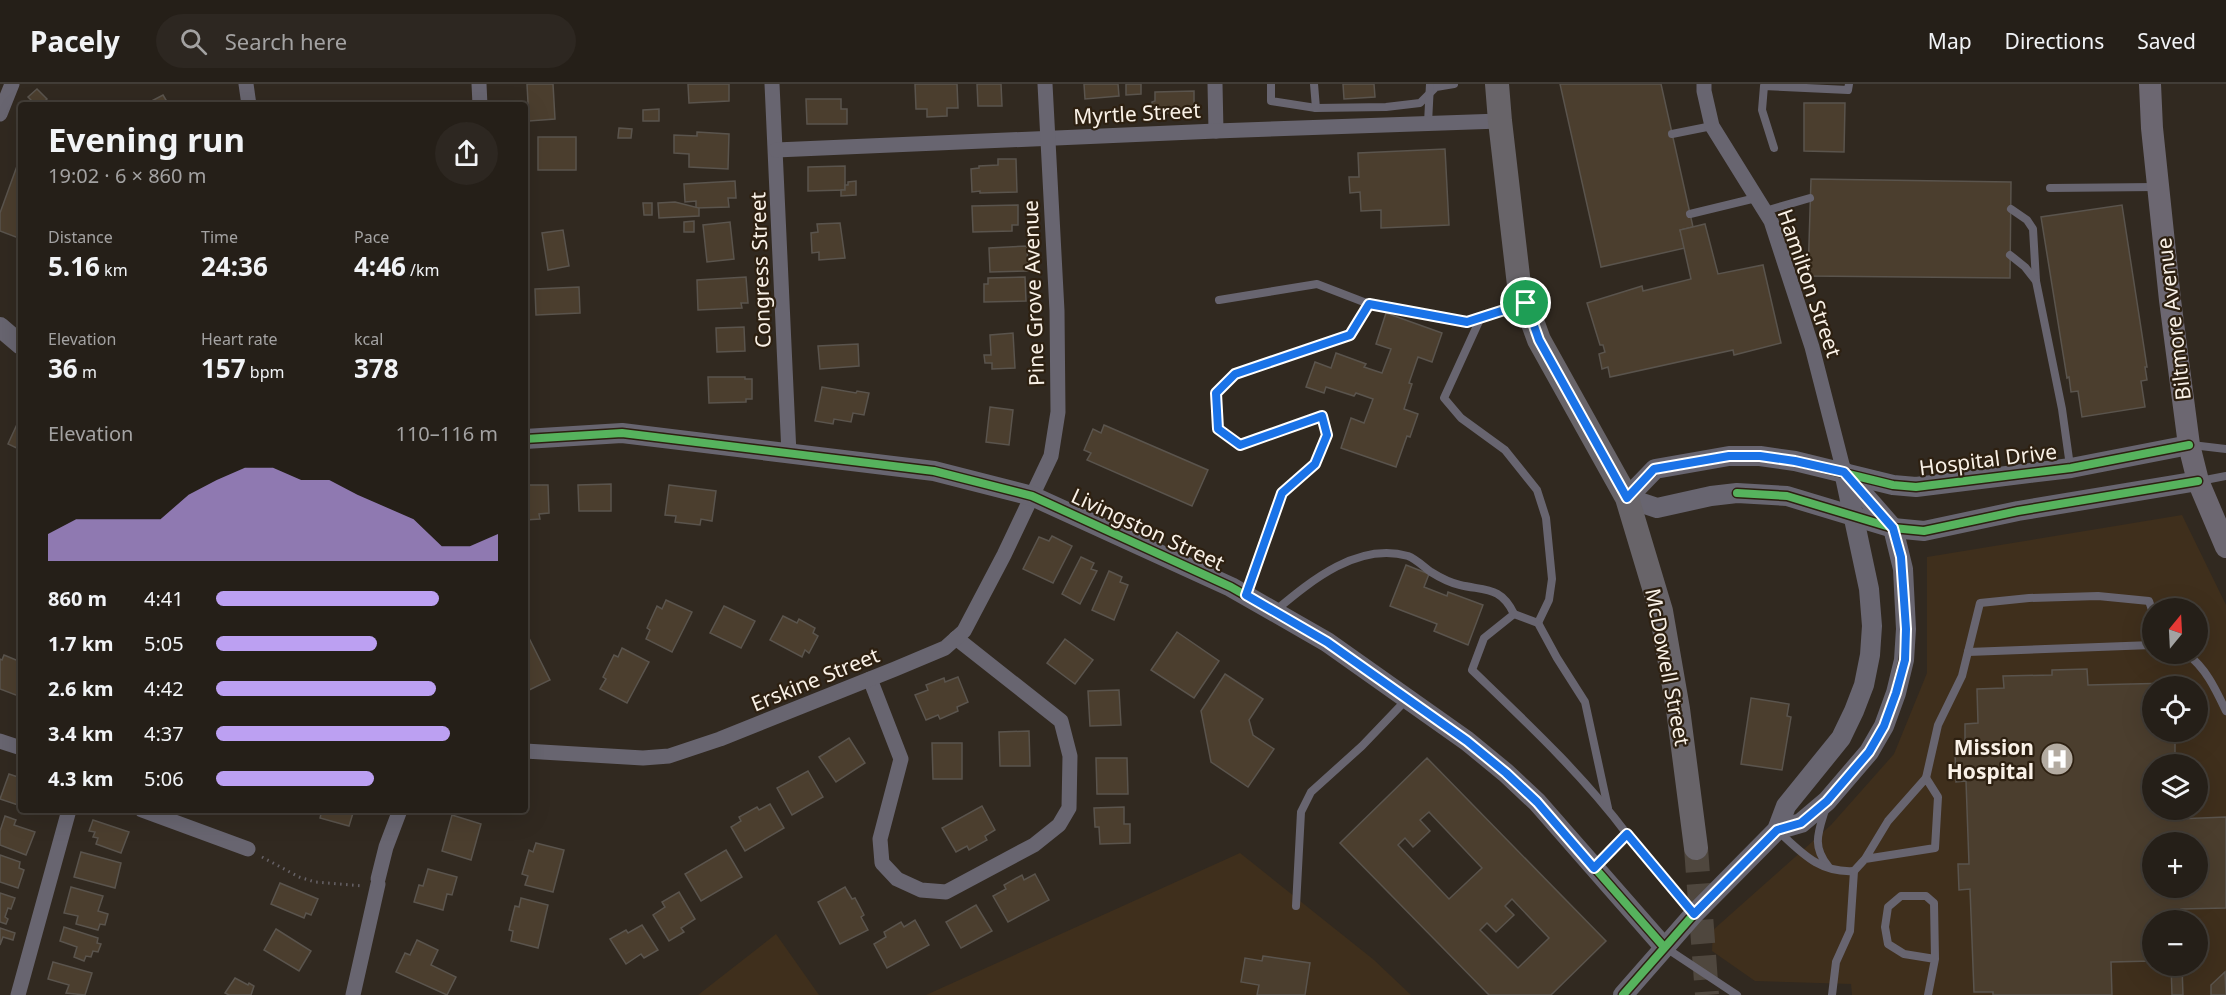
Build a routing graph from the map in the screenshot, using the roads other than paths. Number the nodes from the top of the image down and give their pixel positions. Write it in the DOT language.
graph roads {
  1 [pos="12,84"];
  2 [pos="246,84"];
  3 [pos="479,84"];
  4 [pos="772,84"];
  5 [pos="1045,84"];
  6 [pos="1215,84"];
  7 [pos="1271,84"];
  8 [pos="1314,84"];
  9 [pos="1454,84"];
  10 [pos="1497,84"];
  11 [pos="1704,84"];
  12 [pos="1849,84"];
  13 [pos="2151,84"];
  14 [pos="1430,88"];
  15 [pos="249,102"];
  16 [pos="480,102"];
  17 [pos="1316,108"];
  18 [pos="0,114"];
  19 [pos="1500,121"];
  20 [pos="1428,123"];
  21 [pos="1712,126"];
  22 [pos="1216,130"];
  23 [pos="1672,134"];
  24 [pos="1047,138"];
  25 [pos="1774,148"];
  26 [pos="776,150"];
  27 [pos="2158,187"];
  28 [pos="2050,188"];
  29 [pos="1810,198"];
  30 [pos="1761,205"];
  31 [pos="2011,209"];
  32 [pos="1690,214"];
  33 [pos="2010,255"];
  34 [pos="2036,280"];
  35 [pos="1219,300"];
  36 [pos="1526,303"];
  37 [pos="1369,304"];
  38 [pos="1481,317"];
  39 [pos="0,327"];
  40 [pos="18,342"];
  41 [pos="528,439"];
  42 [pos="2189,445"];
  43 [pos="2226,449"];
  44 [pos="789,453"];
  45 [pos="2071,468"];
  46 [pos="1844,472"];
  47 [pos="2226,476"];
  48 [pos="2198,482"];
  49 [pos="1032,496"];
  50 [pos="1627,498"];
  51 [pos="1853,516"];
  52 [pos="1893,528"];
  53 [pos="2226,547"];
  54 [pos="1246,595"];
  55 [pos="2142,600"];
  56 [pos="1275,611"];
  57 [pos="1514,614"];
  58 [pos="1538,623"];
  59 [pos="956,638"];
  60 [pos="2142,645"];
  61 [pos="1968,652"];
  62 [pos="2199,664"];
  63 [pos="870,680"];
  64 [pos="1407,699"];
  65 [pos="2226,711"];
  66 [pos="0,741"];
  67 [pos="18,747"];
  68 [pos="528,751"];
  69 [pos="1926,777"];
  70 [pos="1827,801"];
  71 [pos="1608,809"];
  72 [pos="68,813"];
  73 [pos="150,813"];
  74 [pos="399,813"];
  75 [pos="1777,830"];
  76 [pos="1627,834"];
  77 [pos="1696,848"];
  78 [pos="248,849"];
  79 [pos="1865,859"];
  80 [pos="1829,867"];
  81 [pos="1594,868"];
  82 [pos="1854,871"];
  83 [pos="1296,906"];
  84 [pos="1694,914"];
  85 [pos="1664,947"];
  86 [pos="1935,959"];
  87 [pos="18,995"];
  88 [pos="353,995"];
  89 [pos="1623,995"];
  90 [pos="1737,995"];
  91 [pos="1832,995"];
  92 [pos="1928,995"];
  1 -- 18 [label="street"];
  2 -- 15 [label="street"];
  3 -- 16 [label="street"];
  4 -- 26 [label="street, Congress Street"];
  5 -- 24 [label="street, Pine Grove Avenue"];
  6 -- 22 [label="street"];
  7 -- 17 [label="lane"];
  8 -- 17 [label="lane"];
  9 -- 14 [label="lane"];
  10 -- 19 [label="main road, McDowell Street"];
  11 -- 21 [label="street, Hamilton Street"];
  12 -- 25 [label="lane"];
  13 -- 27 [label="main road, Biltmore Avenue"];
  14 -- 17 [label="lane"];
  14 -- 20 [label="lane"];
  19 -- 20 [label="street, Myrtle Street"];
  19 -- 36 [label="main road, McDowell Street"];
  20 -- 22 [label="street, Myrtle Street"];
  21 -- 23 [label="lane"];
  21 -- 30 [label="street, Hamilton Street"];
  22 -- 24 [label="street, Myrtle Street"];
  24 -- 26 [label="street, Myrtle Street"];
  24 -- 49 [label="street, Pine Grove Avenue"];
  26 -- 44 [label="street, Congress Street"];
  27 -- 28 [label="lane"];
  27 -- 42 [label="main road, Biltmore Avenue"];
  29 -- 30 [label="lane"];
  30 -- 32 [label="lane"];
  30 -- 46 [label="street, Hamilton Street"];
  31 -- 34 [label="lane"];
  33 -- 34 [label="lane"];
  34 -- 45 [label="lane"];
  35 -- 37 [label="lane"];
  36 -- 38 [label="lane"];
  36 -- 50 [label="main road, McDowell Street"];
  37 -- 38 [label="lane"];
  37 -- 54 [label="lane"];
  38 -- 58 [label="lane"];
  39 -- 40 [label="street"];
  41 -- 44 [label="street, Livingston Street"];
  42 -- 43 [label="lane"];
  42 -- 45 [label="street, Hospital Drive"];
  42 -- 48 [label="main road, Biltmore Avenue"];
  44 -- 49 [label="street, Livingston Street"];
  45 -- 46 [label="street, Hospital Drive"];
  46 -- 50 [label="street, Hospital Drive"];
  46 -- 51 [label="street"];
  46 -- 52 [label="street"];
  47 -- 48 [label="lane"];
  48 -- 52 [label="street"];
  48 -- 53 [label="main road, Biltmore Avenue"];
  49 -- 54 [label="street, Livingston Street"];
  49 -- 59 [label="street, Erskine Street"];
  50 -- 51 [label="street"];
  50 -- 77 [label="main road, McDowell Street"];
  51 -- 52 [label="street"];
  51 -- 75 [label="street"];
  52 -- 70 [label="street"];
  54 -- 56 [label="street, Livingston Street"];
  55 -- 61 [label="lane"];
  56 -- 57 [label="lane"];
  56 -- 64 [label="street, Livingston Street"];
  57 -- 58 [label="lane"];
  57 -- 71 [label="lane"];
  58 -- 71 [label="lane"];
  59 -- 63 [label="street, Erskine Street"];
  59 -- 63 [label="street"];
  60 -- 61 [label="lane"];
  61 -- 69 [label="lane"];
  62 -- 65 [label="lane"];
  63 -- 68 [label="street, Erskine Street"];
  64 -- 81 [label="street, Livingston Street"];
  64 -- 83 [label="lane"];
  66 -- 67 [label="street"];
  69 -- 79 [label="lane"];
  69 -- 79 [label="lane"];
  70 -- 75 [label="street"];
  70 -- 80 [label="lane"];
  71 -- 76 [label="lane"];
  72 -- 87 [label="street"];
  73 -- 78 [label="street"];
  74 -- 88 [label="street"];
  75 -- 80 [label="lane"];
  75 -- 84 [label="street"];
  76 -- 81 [label="lane"];
  76 -- 84 [label="lane"];
  79 -- 82 [label="lane"];
  80 -- 82 [label="lane"];
  81 -- 85 [label="street, Livingston Street"];
  82 -- 91 [label="lane"];
  84 -- 85 [label="street"];
  85 -- 89 [label="street"];
  85 -- 90 [label="lane"];
  86 -- 86 [label="lane"];
  86 -- 92 [label="lane"];
}
